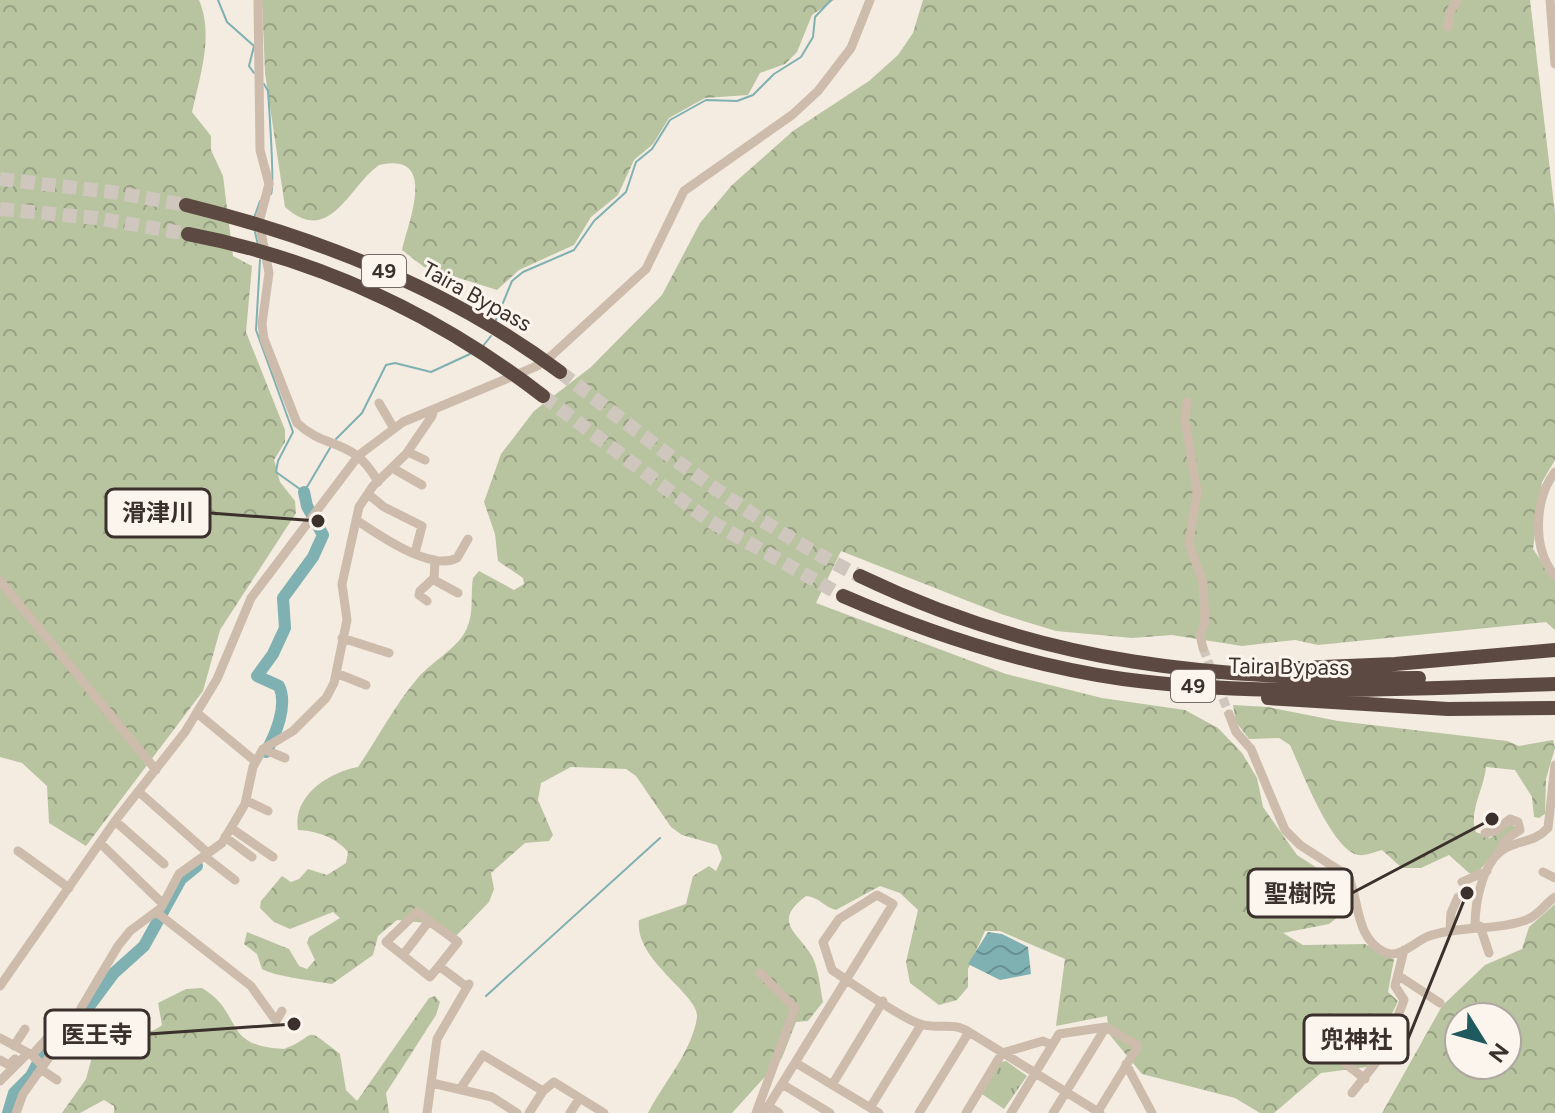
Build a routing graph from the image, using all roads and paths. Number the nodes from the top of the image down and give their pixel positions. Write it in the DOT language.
graph roads {
  1 [pos="258,0"];
  2 [pos="870,0"];
  3 [pos="1457,0"];
  4 [pos="1550,0"];
  5 [pos="1448,27"];
  6 [pos="1555,64"];
  7 [pos="190,206"];
  8 [pos="188,234"];
  9 [pos="558,371"];
  10 [pos="543,396"];
  11 [pos="1187,402"];
  12 [pos="379,403"];
  13 [pos="434,409"];
  14 [pos="393,427"];
  15 [pos="408,452"];
  16 [pos="359,456"];
  17 [pos="425,460"];
  18 [pos="394,469"];
  19 [pos="1555,472"];
  20 [pos="378,482"];
  21 [pos="422,485"];
  22 [pos="368,494"];
  23 [pos="356,520"];
  24 [pos="468,539"];
  25 [pos="415,553"];
  26 [pos="435,560"];
  27 [pos="860,576"];
  28 [pos="1555,576"];
  29 [pos="434,578"];
  30 [pos="0,581"];
  31 [pos="458,593"];
  32 [pos="843,596"];
  33 [pos="427,601"];
  34 [pos="342,638"];
  35 [pos="1203,648"];
  36 [pos="1555,650"];
  37 [pos="389,653"];
  38 [pos="1021,659"];
  39 [pos="1120,662"];
  40 [pos="336,673"];
  41 [pos="1555,674"];
  42 [pos="1555,684"];
  43 [pos="366,685"];
  44 [pos="1555,708"];
  45 [pos="197,713"];
  46 [pos="1229,714"];
  47 [pos="263,749"];
  48 [pos="285,758"];
  49 [pos="255,761"];
  50 [pos="1555,765"];
  51 [pos="156,770"];
  52 [pos="139,792"];
  53 [pos="247,801"];
  54 [pos="268,811"];
  55 [pos="115,821"];
  56 [pos="1552,823"];
  57 [pos="231,828"];
  58 [pos="1485,833"];
  59 [pos="225,837"];
  60 [pos="100,843"];
  61 [pos="18,851"];
  62 [pos="206,854"];
  63 [pos="1498,854"];
  64 [pos="252,857"];
  65 [pos="273,857"];
  66 [pos="164,864"];
  67 [pos="1487,871"];
  68 [pos="1543,872"];
  69 [pos="1555,878"];
  70 [pos="235,880"];
  71 [pos="1462,882"];
  72 [pos="69,888"];
  73 [pos="1458,897"];
  74 [pos="1555,897"];
  75 [pos="160,908"];
  76 [pos="429,921"];
  77 [pos="1478,926"];
  78 [pos="1450,929"];
  79 [pos="1404,950"];
  80 [pos="1489,953"];
  81 [pos="403,955"];
  82 [pos="439,966"];
  83 [pos="760,973"];
  84 [pos="1399,976"];
  85 [pos="845,979"];
  86 [pos="0,986"];
  87 [pos="883,1001"];
  88 [pos="1440,1003"];
  89 [pos="282,1011"];
  90 [pos="921,1025"];
  91 [pos="1106,1027"];
  92 [pos="25,1029"];
  93 [pos="77,1032"];
  94 [pos="969,1032"];
  95 [pos="0,1038"];
  96 [pos="1052,1045"];
  97 [pos="1002,1053"];
  98 [pos="32,1058"];
  99 [pos="0,1060"];
  100 [pos="796,1063"];
  101 [pos="1126,1064"];
  102 [pos="1346,1064"];
  103 [pos="1035,1073"];
  104 [pos="1365,1079"];
  105 [pos="57,1080"];
  106 [pos="0,1081"];
  107 [pos="432,1083"];
  108 [pos="782,1084"];
  109 [pos="832,1085"];
  110 [pos="460,1089"];
  111 [pos="543,1091"];
  112 [pos="1066,1092"];
  113 [pos="1352,1093"];
  114 [pos="579,1099"];
  115 [pos="766,1110"];
  116 [pos="874,1110"];
  117 [pos="16,1113"];
  118 [pos="427,1113"];
  119 [pos="517,1113"];
  120 [pos="529,1113"];
  121 [pos="570,1113"];
  122 [pos="604,1113"];
  123 [pos="756,1113"];
  124 [pos="779,1113"];
  125 [pos="830,1113"];
  126 [pos="919,1113"];
  127 [pos="966,1113"];
  128 [pos="1011,1113"];
  129 [pos="1053,1113"];
  130 [pos="1098,1113"];
  131 [pos="1152,1113"];
  1 -- 16 [label="street"];
  2 -- 13 [label="street"];
  3 -- 5 [label="street"];
  4 -- 6 [label="street"];
  7 -- 9 [label="highway, Taira Bypass / 49"];
  8 -- 10 [label="highway, Taira Bypass / 49"];
  11 -- 35 [label="street"];
  12 -- 14 [label="street"];
  13 -- 14 [label="street"];
  13 -- 15 [label="street"];
  14 -- 16 [label="street"];
  15 -- 17 [label="street"];
  15 -- 18 [label="street"];
  16 -- 20 [label="street"];
  16 -- 45 [label="street"];
  18 -- 20 [label="street"];
  18 -- 21 [label="street"];
  19 -- 28 [label="street"];
  20 -- 22 [label="street"];
  22 -- 23 [label="street"];
  22 -- 25 [label="street"];
  23 -- 25 [label="street"];
  23 -- 34 [label="street"];
  24 -- 26 [label="street"];
  25 -- 26 [label="street"];
  26 -- 29 [label="street"];
  27 -- 39 [label="highway, Taira Bypass / 49"];
  29 -- 31 [label="street"];
  29 -- 33 [label="street"];
  30 -- 51 [label="street"];
  32 -- 38 [label="highway, Taira Bypass / 49"];
  34 -- 37 [label="street"];
  34 -- 40 [label="street"];
  36 -- 39 [label="highway"];
  38 -- 42 [label="highway, Taira Bypass / 49"];
  38 -- 44 [label="highway"];
  39 -- 41 [label="highway, Taira Bypass / 49"];
  40 -- 43 [label="street"];
  40 -- 47 [label="street"];
  45 -- 49 [label="street"];
  45 -- 51 [label="street"];
  46 -- 79 [label="street"];
  47 -- 48 [label="street"];
  47 -- 49 [label="street"];
  49 -- 53 [label="street"];
  50 -- 56 [label="street"];
  51 -- 52 [label="street"];
  52 -- 55 [label="street"];
  52 -- 62 [label="street"];
  53 -- 54 [label="street"];
  53 -- 57 [label="street"];
  55 -- 60 [label="street"];
  55 -- 66 [label="street"];
  56 -- 63 [label="street"];
  57 -- 59 [label="street"];
  57 -- 65 [label="street"];
  58 -- 63 [label="street"];
  59 -- 62 [label="street"];
  59 -- 64 [label="street"];
  60 -- 72 [label="street"];
  60 -- 75 [label="street"];
  61 -- 72 [label="street"];
  62 -- 70 [label="street"];
  62 -- 75 [label="street"];
  63 -- 67 [label="street"];
  67 -- 71 [label="street"];
  67 -- 77 [label="street"];
  68 -- 69 [label="street"];
  72 -- 86 [label="street"];
  73 -- 78 [label="street"];
  74 -- 77 [label="street"];
  75 -- 89 [label="street"];
  75 -- 98 [label="street"];
  76 -- 81 [label="street"];
  76 -- 81 [label="street"];
  76 -- 82 [label="street"];
  77 -- 78 [label="street"];
  77 -- 80 [label="street"];
  78 -- 79 [label="street"];
  79 -- 84 [label="street"];
  81 -- 82 [label="street"];
  82 -- 107 [label="street"];
  83 -- 123 [label="street"];
  84 -- 88 [label="street"];
  84 -- 104 [label="street"];
  85 -- 85 [label="street"];
  85 -- 87 [label="street"];
  85 -- 100 [label="street"];
  87 -- 90 [label="street"];
  87 -- 109 [label="street"];
  90 -- 94 [label="street"];
  90 -- 116 [label="street"];
  91 -- 96 [label="street"];
  91 -- 101 [label="street"];
  91 -- 112 [label="street"];
  92 -- 98 [label="street"];
  93 -- 98 [label="street"];
  94 -- 97 [label="street"];
  94 -- 126 [label="street"];
  95 -- 98 [label="street"];
  96 -- 97 [label="street"];
  96 -- 103 [label="street"];
  97 -- 103 [label="street"];
  97 -- 127 [label="street"];
  98 -- 99 [label="street"];
  98 -- 105 [label="street"];
  98 -- 106 [label="street"];
  98 -- 117 [label="street"];
  100 -- 108 [label="street"];
  100 -- 109 [label="street"];
  101 -- 130 [label="street"];
  101 -- 131 [label="street"];
  102 -- 104 [label="street"];
  103 -- 112 [label="street"];
  103 -- 128 [label="street"];
  104 -- 113 [label="street"];
  107 -- 110 [label="street"];
  107 -- 118 [label="street"];
  108 -- 115 [label="street"];
  108 -- 125 [label="street"];
  109 -- 116 [label="street"];
  110 -- 111 [label="street"];
  110 -- 119 [label="street"];
  111 -- 114 [label="street"];
  111 -- 120 [label="street"];
  112 -- 129 [label="street"];
  112 -- 130 [label="street"];
  114 -- 121 [label="street"];
  114 -- 122 [label="street"];
  115 -- 124 [label="street"];
}
